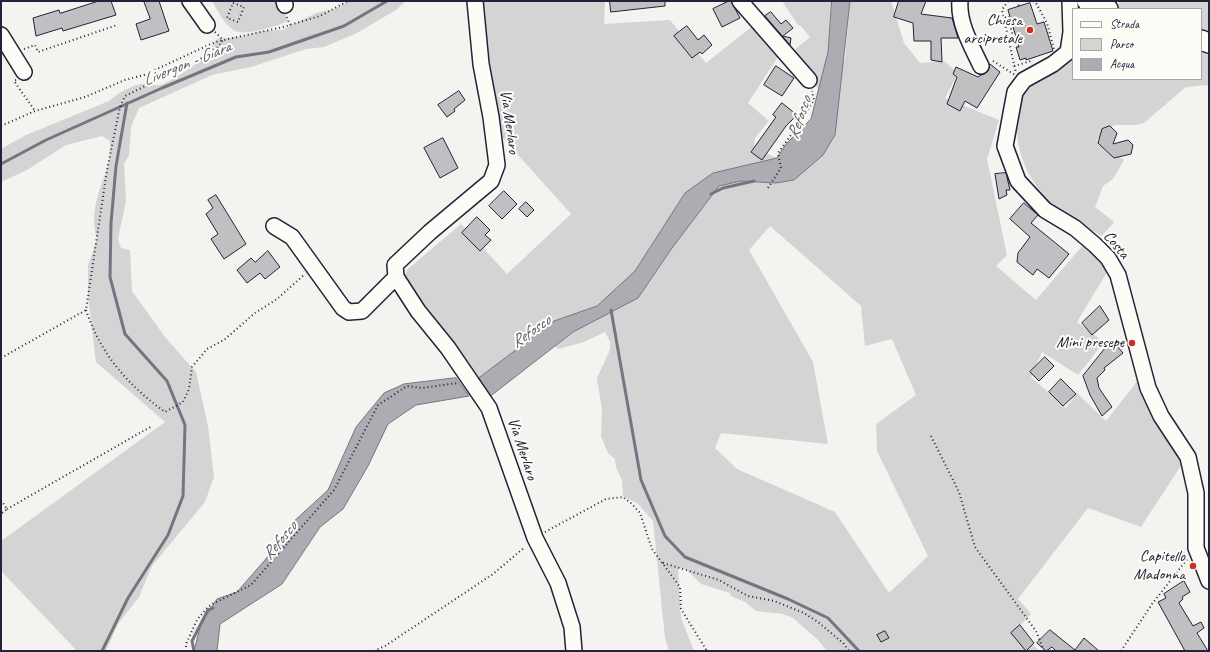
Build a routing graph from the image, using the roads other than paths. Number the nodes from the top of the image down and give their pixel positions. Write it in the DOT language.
graph roads {
  1 [pos="190,1"];
  2 [pos="475,1"];
  3 [pos="740,1"];
  4 [pos="960,1"];
  5 [pos="1070,1"];
  6 [pos="1087,1"];
  7 [pos="1105,8"];
  8 [pos="207,25"];
  9 [pos="1,35"];
  10 [pos="979,63"];
  11 [pos="19,77"];
  12 [pos="809,80"];
  13 [pos="274,226"];
  14 [pos="396,277"];
  15 [pos="1209,581"];
  16 [pos="574,651"];
  1 -- 8 [label="street"];
  2 -- 14 [label="street, Via Merlaro"];
  3 -- 12 [label="street"];
  4 -- 10 [label="street"];
  5 -- 15 [label="street, Costa"];
  6 -- 7 [label="main road"];
  9 -- 11 [label="street"];
  13 -- 14 [label="street, Via Merlaro"];
  14 -- 16 [label="street, Via Merlaro"];
}
